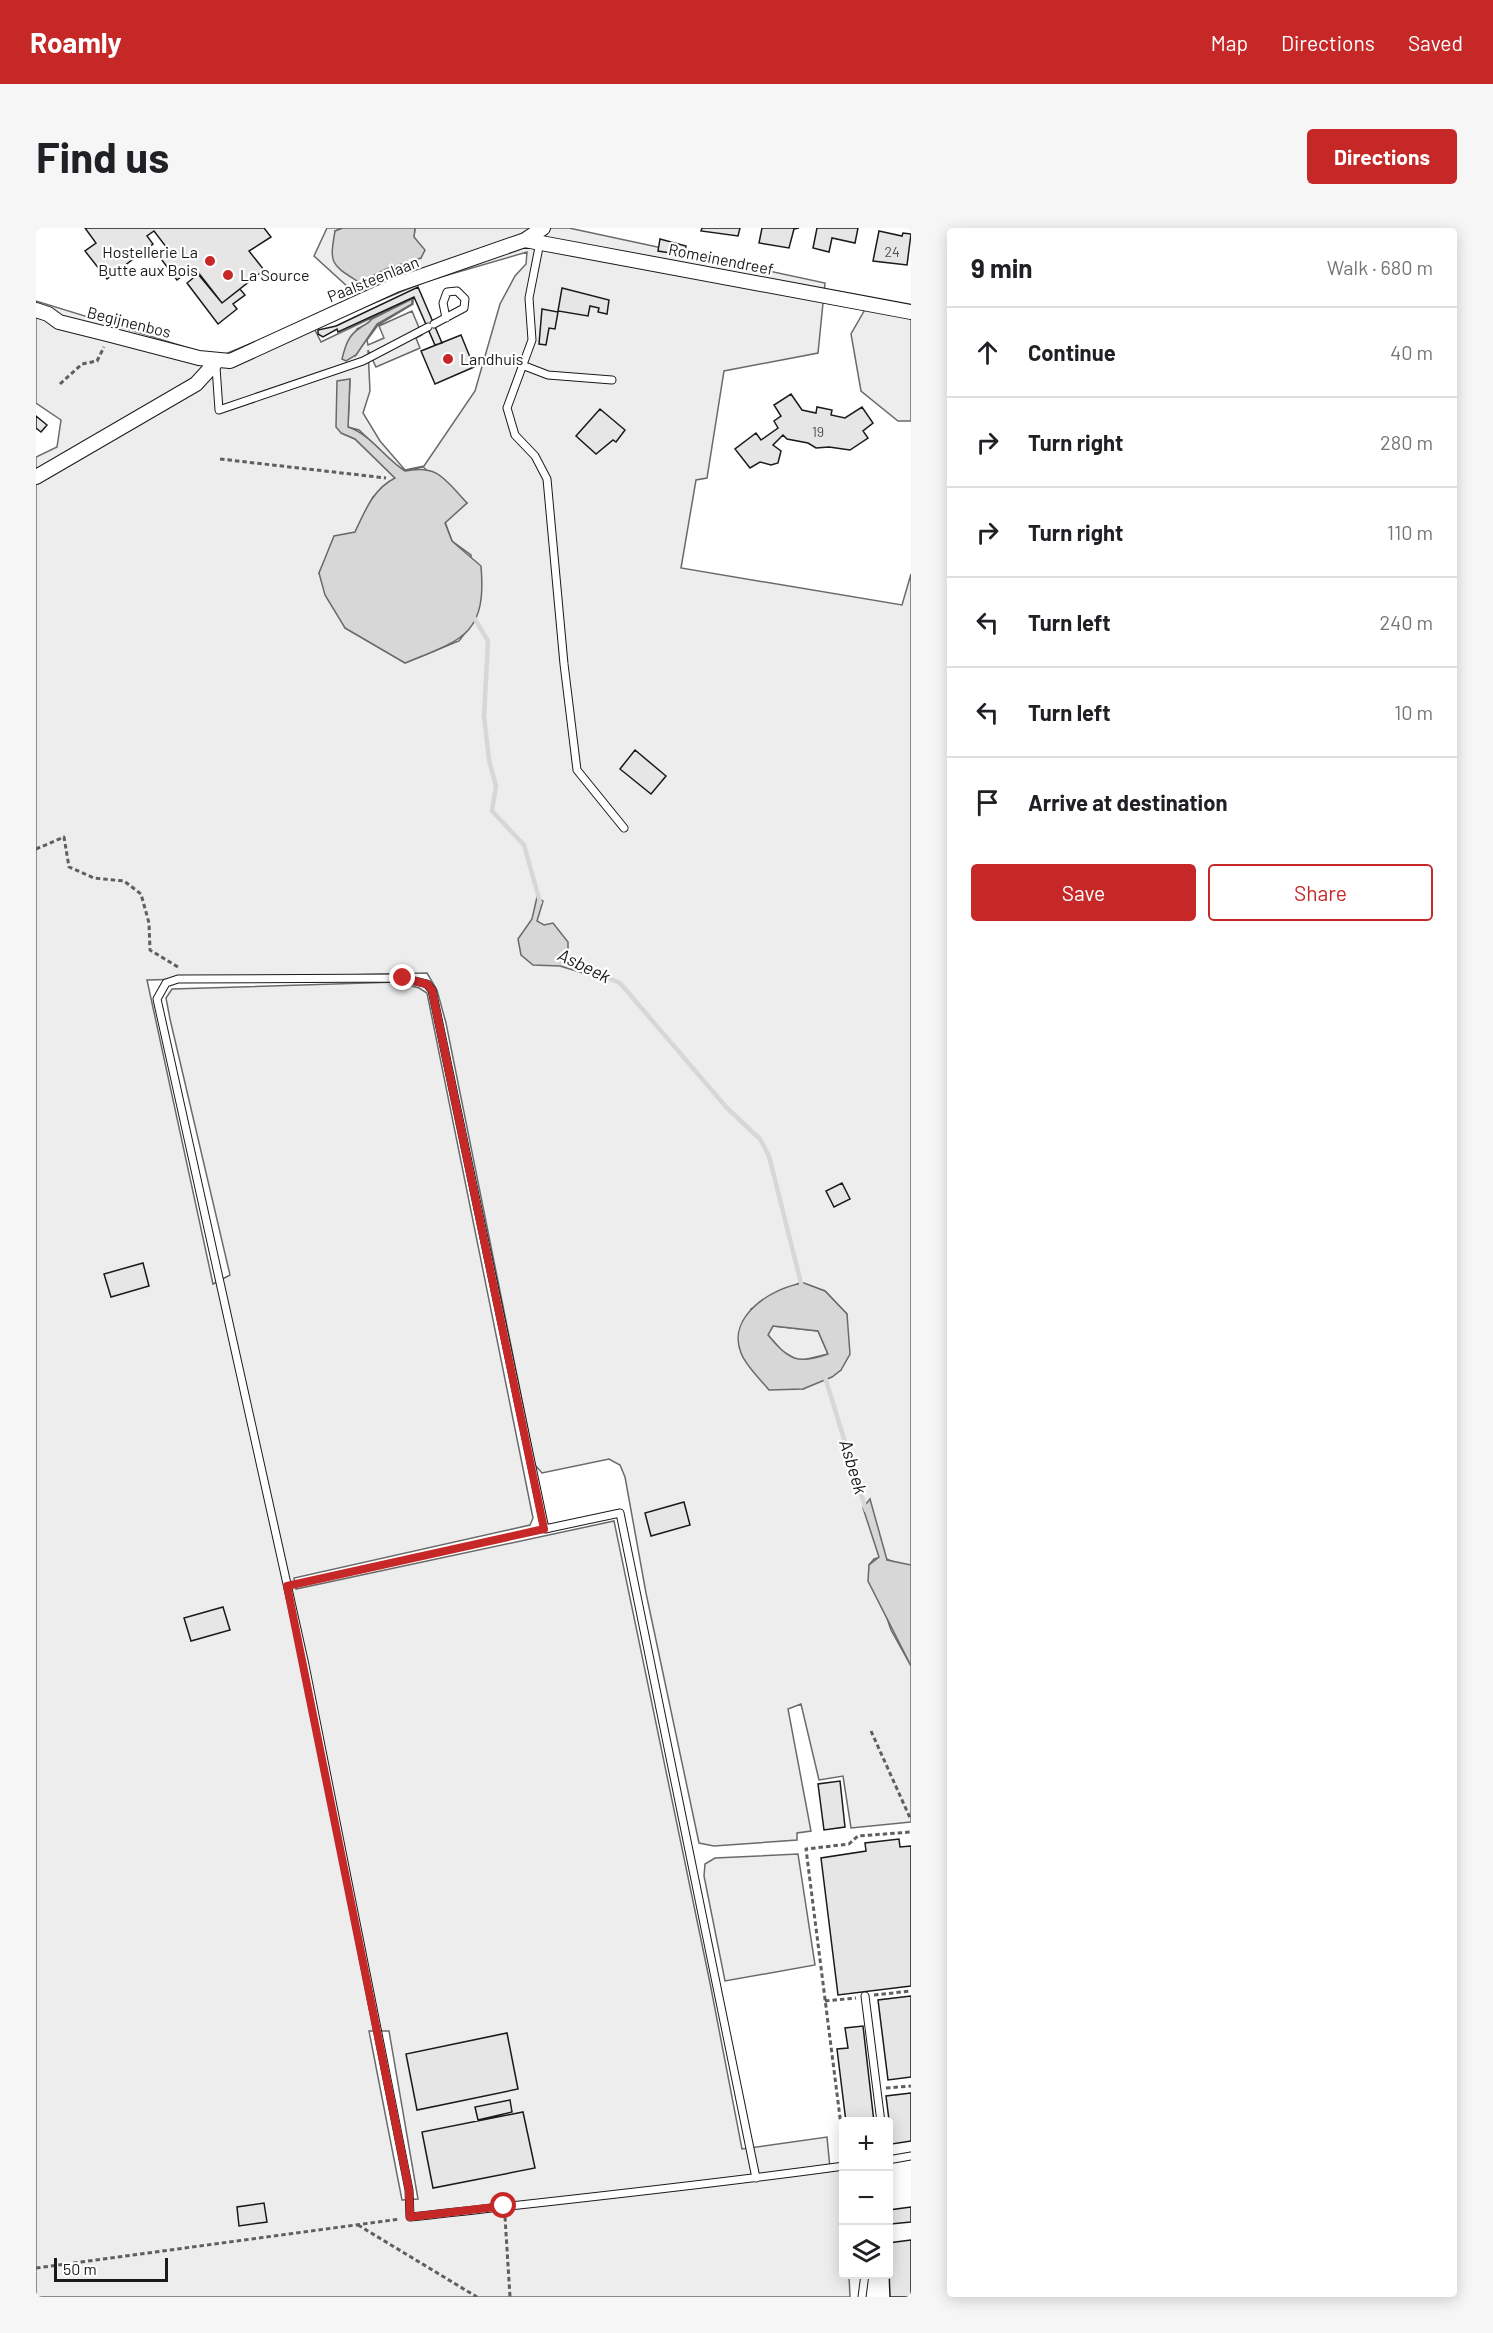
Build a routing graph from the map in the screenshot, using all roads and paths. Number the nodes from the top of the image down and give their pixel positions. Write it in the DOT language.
graph roads {
  1 [pos="543,228"];
  2 [pos="525,240"];
  3 [pos="540,242"];
  4 [pos="36,310"];
  5 [pos="911,312"];
  6 [pos="446,318"];
  7 [pos="107,334"];
  8 [pos="217,362"];
  9 [pos="522,365"];
  10 [pos="612,380"];
  11 [pos="60,384"];
  12 [pos="219,459"];
  13 [pos="36,477"];
  14 [pos="386,478"];
  15 [pos="624,828"];
  16 [pos="36,849"];
  17 [pos="196,979"];
  18 [pos="544,1529"];
  19 [pos="287,1586"];
  20 [pos="871,1731"];
  21 [pos="911,1820"];
  22 [pos="911,1832"];
  23 [pos="865,1996"];
  24 [pos="911,2086"];
  25 [pos="877,2089"];
  26 [pos="839,2117"];
  27 [pos="880,2117"];
  28 [pos="911,2156"];
  29 [pos="893,2159"];
  30 [pos="839,2167"];
  31 [pos="756,2178"];
  32 [pos="504,2206"];
  33 [pos="410,2217"];
  34 [pos="357,2224"];
  35 [pos="36,2268"];
  36 [pos="864,2279"];
  37 [pos="477,2297"];
  38 [pos="510,2297"];
  39 [pos="862,2297"];
  1 -- 2 [label="street, Paalsteenlaan"];
  2 -- 3 [label="street, Romeinendreef"];
  2 -- 8 [label="street, Paalsteenlaan"];
  3 -- 5 [label="street, Romeinendreef"];
  3 -- 9 [label="lane"];
  4 -- 7 [label="street, Begijnenbos"];
  6 -- 8 [label="lane"];
  7 -- 8 [label="street, Begijnenbos"];
  7 -- 11 [label="path"];
  8 -- 13 [label="street"];
  9 -- 10 [label="lane"];
  9 -- 15 [label="lane"];
  12 -- 14 [label="path"];
  16 -- 17 [label="path"];
  17 -- 18 [label="lane"];
  17 -- 19 [label="lane"];
  18 -- 19 [label="path"];
  18 -- 31 [label="lane"];
  19 -- 33 [label="lane"];
  20 -- 21 [label="path"];
  22 -- 26 [label="path"];
  23 -- 25 [label="lane"];
  24 -- 25 [label="path"];
  25 -- 27 [label="lane"];
  28 -- 29 [label="lane"];
  30 -- 31 [label="lane"];
  31 -- 32 [label="lane"];
  32 -- 33 [label="lane"];
  32 -- 38 [label="path"];
  33 -- 34 [label="path"];
  34 -- 35 [label="path"];
  34 -- 37 [label="path"];
  36 -- 39 [label="lane"];
}
